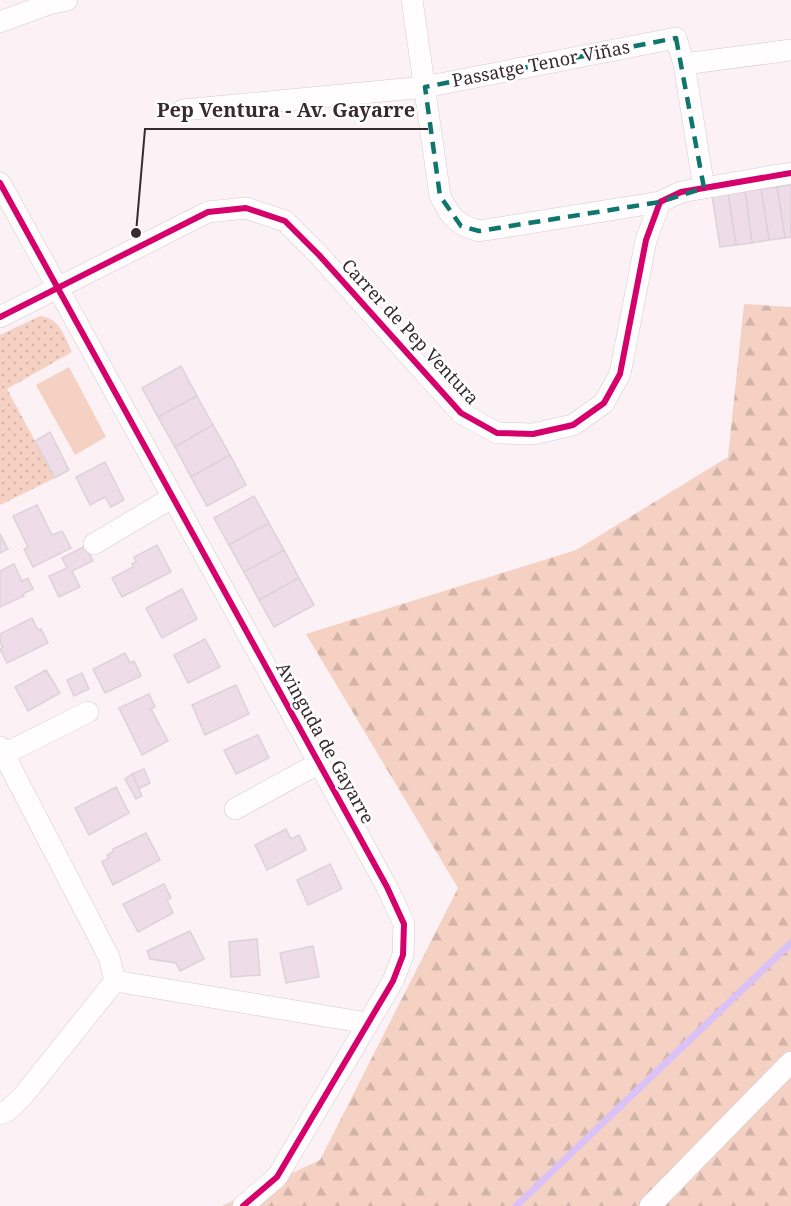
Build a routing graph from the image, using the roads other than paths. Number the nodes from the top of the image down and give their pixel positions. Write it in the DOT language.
graph roads {
  1 [pos="67,0"];
  2 [pos="412,0"];
  3 [pos="0,22"];
  4 [pos="791,50"];
  5 [pos="684,64"];
  6 [pos="425,87"];
  7 [pos="183,110"];
  8 [pos="791,173"];
  9 [pos="0,183"];
  10 [pos="704,188"];
  11 [pos="660,202"];
  12 [pos="57,289"];
  13 [pos="0,317"];
  14 [pos="173,497"];
  15 [pos="94,544"];
  16 [pos="88,712"];
  17 [pos="4,761"];
  18 [pos="319,763"];
  19 [pos="235,809"];
  20 [pos="115,981"];
  21 [pos="367,1023"];
  22 [pos="791,1062"];
  23 [pos="0,1114"];
  24 [pos="243,1206"];
  25 [pos="650,1206"];
  1 -- 3 [label="street"];
  2 -- 6 [label="street"];
  4 -- 5 [label="street"];
  5 -- 6 [label="street, Passatge Tenor Viñas"];
  5 -- 10 [label="street, Passatge Tenor Viñas"];
  6 -- 7 [label="street, Passatge Tenor Viñas"];
  6 -- 11 [label="street"];
  8 -- 10 [label="street"];
  9 -- 12 [label="street"];
  10 -- 11 [label="street"];
  11 -- 12 [label="street, Carrer de Pep Ventura"];
  12 -- 13 [label="street, Carrer de Pep Ventura"];
  12 -- 14 [label="street, Avinguda de Gayarre"];
  14 -- 15 [label="street"];
  14 -- 18 [label="street, Avinguda de Gayarre"];
  16 -- 17 [label="street"];
  17 -- 20 [label="street"];
  18 -- 19 [label="street"];
  18 -- 21 [label="street, Avinguda de Gayarre"];
  20 -- 21 [label="street"];
  20 -- 23 [label="street"];
  21 -- 24 [label="street, Avinguda de Gayarre"];
  22 -- 25 [label="street"];
}
